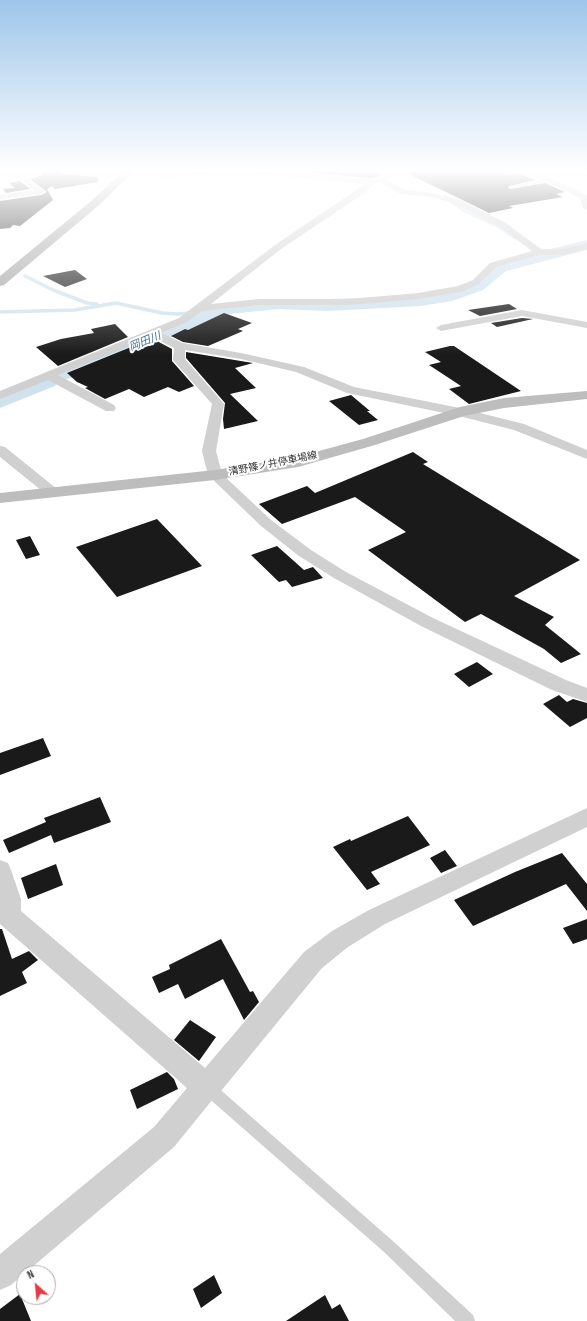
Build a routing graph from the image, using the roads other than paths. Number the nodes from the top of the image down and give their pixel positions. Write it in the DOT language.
graph roads {
  1 [pos="61,232"];
  2 [pos="301,232"];
  3 [pos="512,232"];
  4 [pos="587,246"];
  5 [pos="539,252"];
  6 [pos="0,282"];
  7 [pos="194,312"];
  8 [pos="587,325"];
  9 [pos="441,328"];
  10 [pos="157,335"];
  11 [pos="180,346"];
  12 [pos="48,376"];
  13 [pos="0,395"];
  14 [pos="587,395"];
  15 [pos="110,408"];
  16 [pos="460,412"];
  17 [pos="0,450"];
  18 [pos="587,454"];
  19 [pos="215,475"];
  20 [pos="52,492"];
  21 [pos="0,498"];
  22 [pos="587,695"];
  23 [pos="587,818"];
  24 [pos="0,870"];
  25 [pos="4,915"];
  26 [pos="208,1088"];
  27 [pos="0,1274"];
  28 [pos="467,1321"];
  1 -- 6 [label="highway"];
  2 -- 7 [label="street"];
  3 -- 5 [label="street"];
  4 -- 5 [label="street"];
  5 -- 7 [label="street"];
  7 -- 10 [label="street"];
  8 -- 9 [label="street"];
  10 -- 11 [label="street"];
  10 -- 12 [label="street"];
  11 -- 16 [label="street"];
  11 -- 19 [label="street"];
  12 -- 13 [label="street"];
  12 -- 15 [label="street"];
  14 -- 16 [label="main road, 清野篠ノ井停車場線"];
  16 -- 18 [label="street"];
  16 -- 19 [label="main road, 清野篠ノ井停車場線"];
  17 -- 20 [label="street"];
  19 -- 20 [label="main road, 清野篠ノ井停車場線"];
  19 -- 22 [label="street"];
  20 -- 21 [label="main road, 清野篠ノ井停車場線"];
  23 -- 26 [label="street"];
  24 -- 25 [label="street"];
  25 -- 26 [label="street"];
  26 -- 27 [label="street"];
  26 -- 28 [label="lane"];
}
